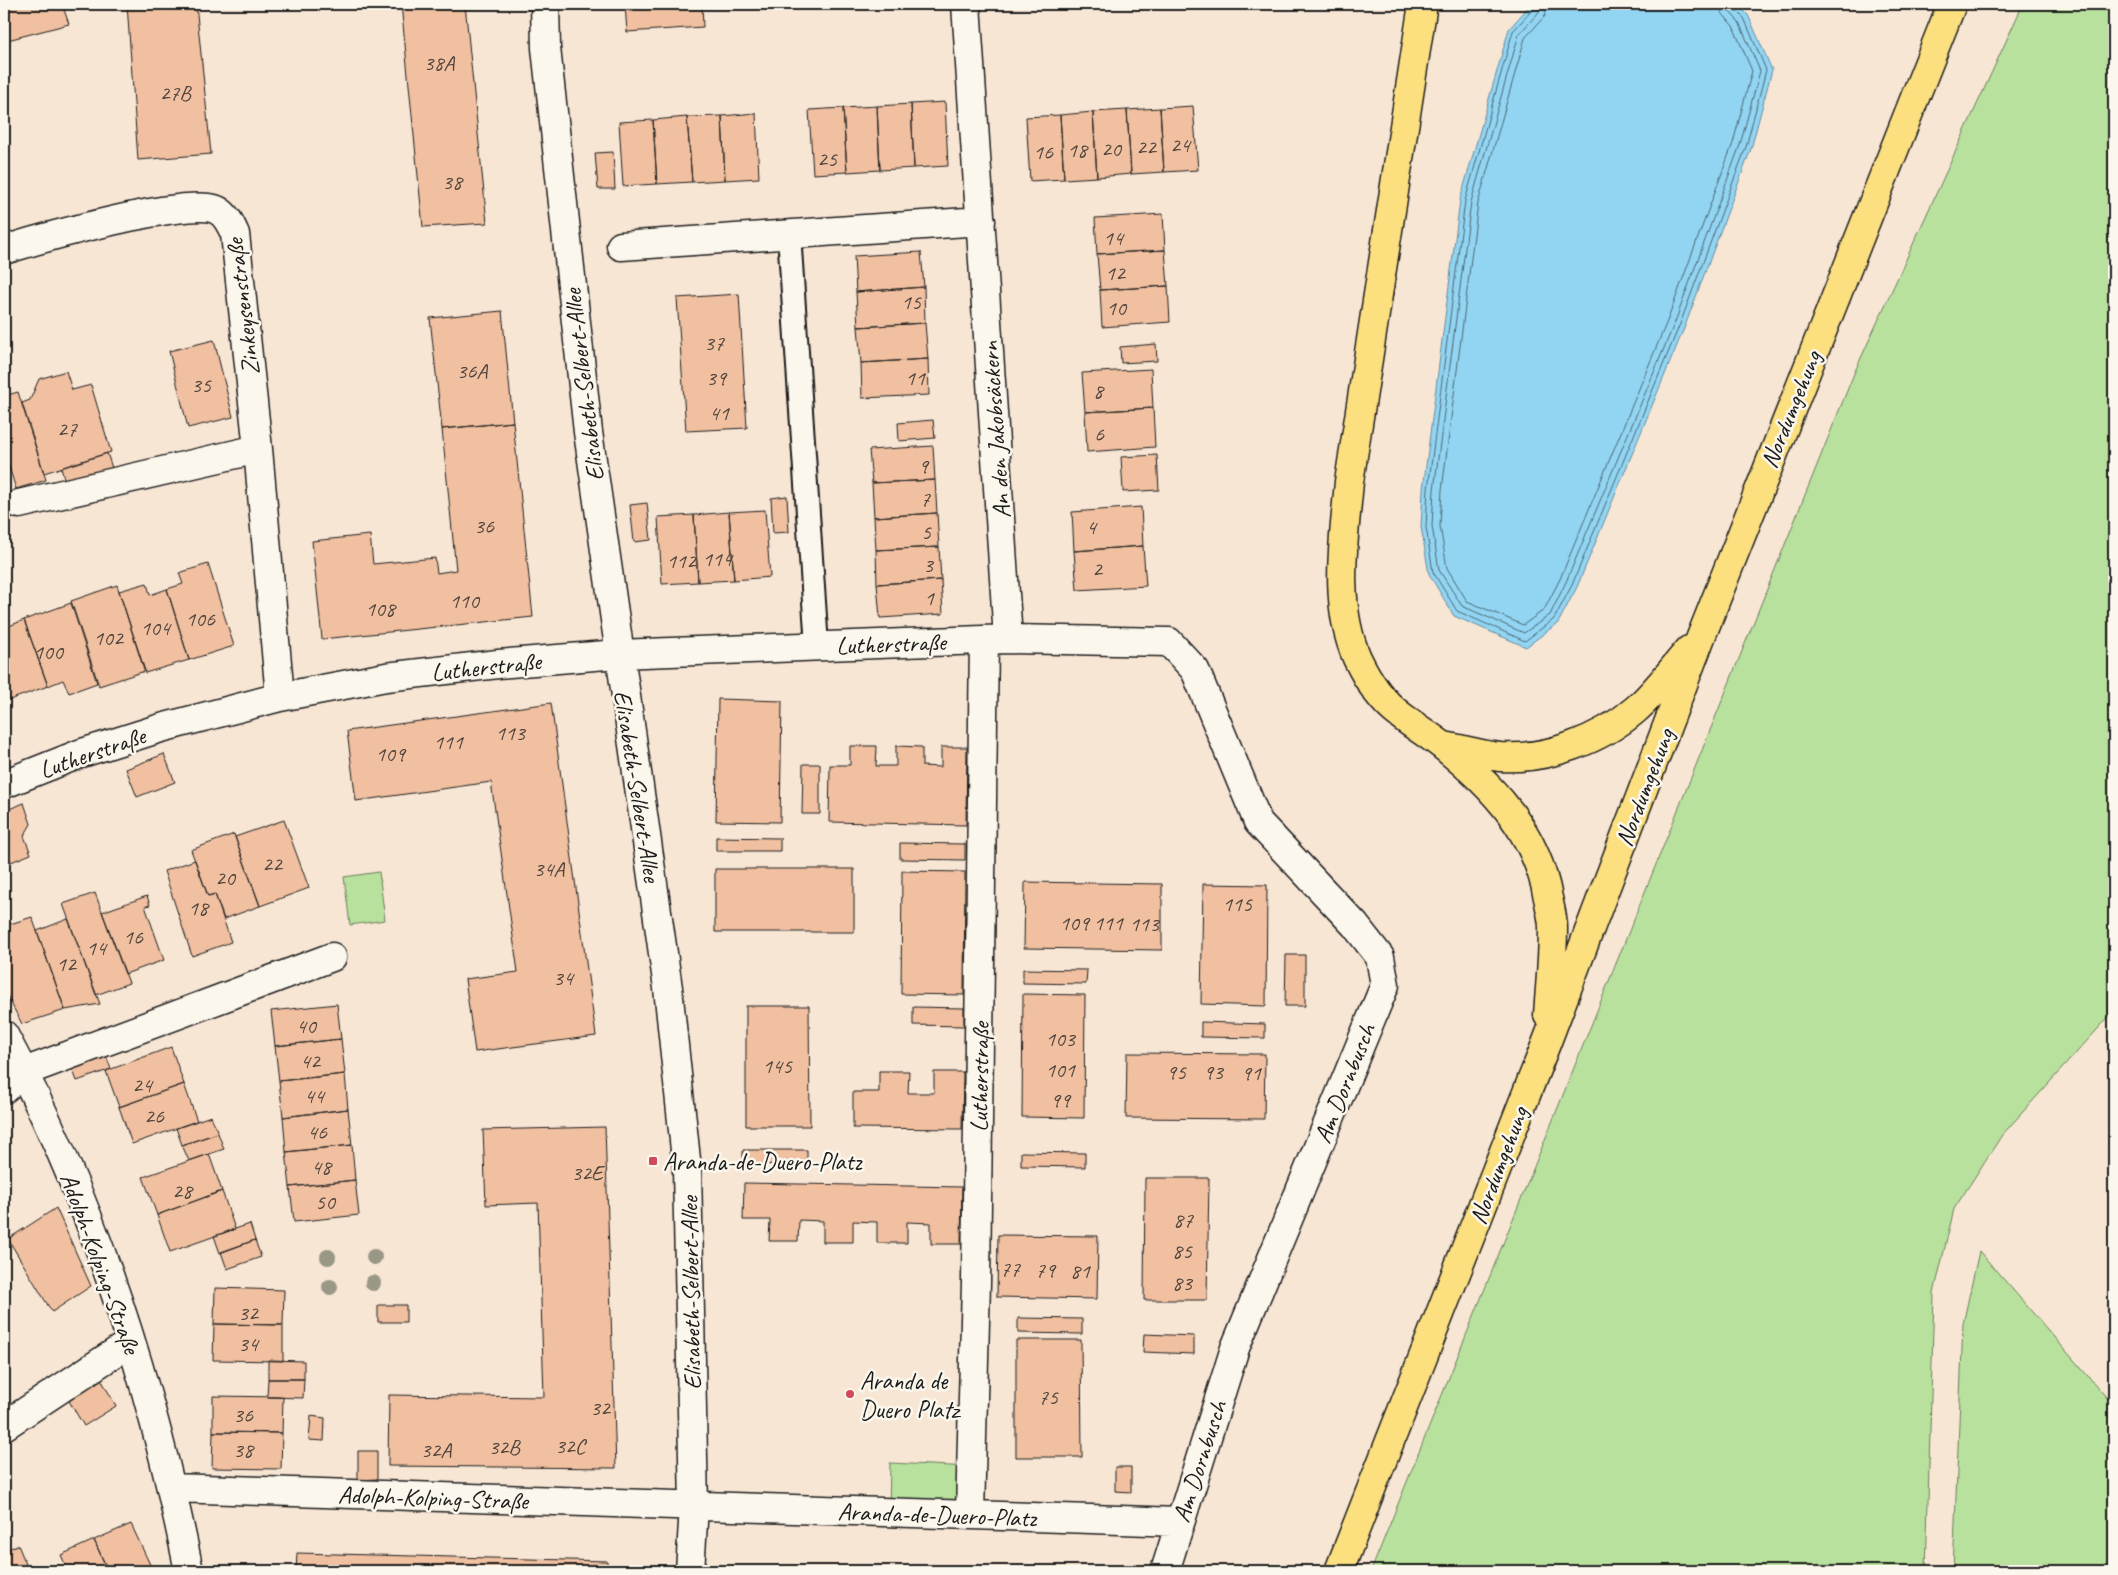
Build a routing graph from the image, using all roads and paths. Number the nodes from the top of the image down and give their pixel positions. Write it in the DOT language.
graph roads {
  1 [pos="545,4"];
  2 [pos="966,4"];
  3 [pos="1423,4"];
  4 [pos="1952,4"];
  5 [pos="982,222"];
  6 [pos="789,234"];
  7 [pos="621,246"];
  8 [pos="4,250"];
  9 [pos="258,449"];
  10 [pos="19,504"];
  11 [pos="1700,638"];
  12 [pos="996,640"];
  13 [pos="1168,642"];
  14 [pos="817,646"];
  15 [pos="618,654"];
  16 [pos="280,696"];
  17 [pos="1442,746"];
  18 [pos="4,784"];
  19 [pos="332,957"];
  20 [pos="4,1035"];
  21 [pos="1546,1044"];
  22 [pos="14,1080"];
  23 [pos="131,1342"];
  24 [pos="4,1426"];
  25 [pos="173,1488"];
  26 [pos="694,1506"];
  27 [pos="970,1514"];
  28 [pos="1179,1522"];
  29 [pos="189,1571"];
  30 [pos="690,1571"];
  31 [pos="1165,1571"];
  32 [pos="1339,1571"];
  1 -- 15 [label="street, Elisabeth-Selbert-Allee"];
  2 -- 5 [label="street, An den Jakobsäckern"];
  3 -- 17 [label="main road"];
  4 -- 11 [label="main road, Nordumgehung"];
  5 -- 6 [label="street"];
  5 -- 12 [label="street, An den Jakobsäckern"];
  6 -- 7 [label="street"];
  6 -- 14 [label="lane"];
  8 -- 9 [label="street, Zinkeysenstraße"];
  9 -- 10 [label="street"];
  9 -- 16 [label="street, Zinkeysenstraße"];
  11 -- 17 [label="main road"];
  11 -- 21 [label="main road, Nordumgehung"];
  12 -- 13 [label="street, Lutherstraße"];
  12 -- 14 [label="street, Lutherstraße"];
  12 -- 27 [label="street, Lutherstraße"];
  13 -- 28 [label="street, Am Dornbusch"];
  14 -- 15 [label="street, Lutherstraße"];
  15 -- 16 [label="street, Lutherstraße"];
  15 -- 26 [label="street, Elisabeth-Selbert-Allee"];
  16 -- 18 [label="street, Lutherstraße"];
  17 -- 21 [label="main road"];
  19 -- 22 [label="street"];
  20 -- 22 [label="street, Adolph-Kolping-Straße"];
  21 -- 32 [label="main road, Nordumgehung"];
  22 -- 23 [label="street, Adolph-Kolping-Straße"];
  23 -- 24 [label="street"];
  23 -- 25 [label="street, Adolph-Kolping-Straße"];
  25 -- 26 [label="street, Adolph-Kolping-Straße"];
  25 -- 29 [label="street, Adolph-Kolping-Straße"];
  26 -- 27 [label="street, Aranda-de-Duero-Platz"];
  26 -- 30 [label="street, Elisabeth-Selbert-Allee"];
  27 -- 28 [label="street, Aranda-de-Duero-Platz"];
  28 -- 31 [label="street, Am Dornbusch"];
}
